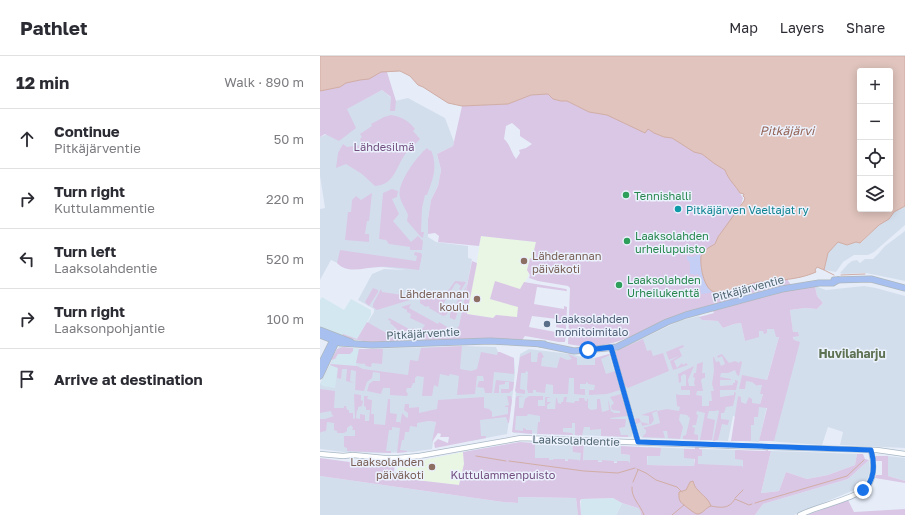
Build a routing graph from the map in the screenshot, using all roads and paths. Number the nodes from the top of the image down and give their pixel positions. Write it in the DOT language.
graph roads {
  1 [pos="905,288"];
  2 [pos="320,330"];
  3 [pos="320,335"];
  4 [pos="334,340"];
  5 [pos="611,347"];
  6 [pos="320,366"];
  7 [pos="320,376"];
  8 [pos="638,442"];
  9 [pos="871,450"];
  10 [pos="320,454"];
  11 [pos="905,454"];
  12 [pos="800,515"];
  1 -- 5 [label="main road, Pitkäjärventie"];
  2 -- 4 [label="main road"];
  3 -- 4 [label="main road"];
  4 -- 5 [label="main road, Pitkäjärventie"];
  4 -- 6 [label="main road"];
  4 -- 7 [label="main road"];
  5 -- 8 [label="street"];
  8 -- 9 [label="street, Laaksolahdentie"];
  8 -- 10 [label="street, Laaksolahdentie"];
  9 -- 11 [label="street, Laaksolahdentie"];
  9 -- 12 [label="street"];
}
